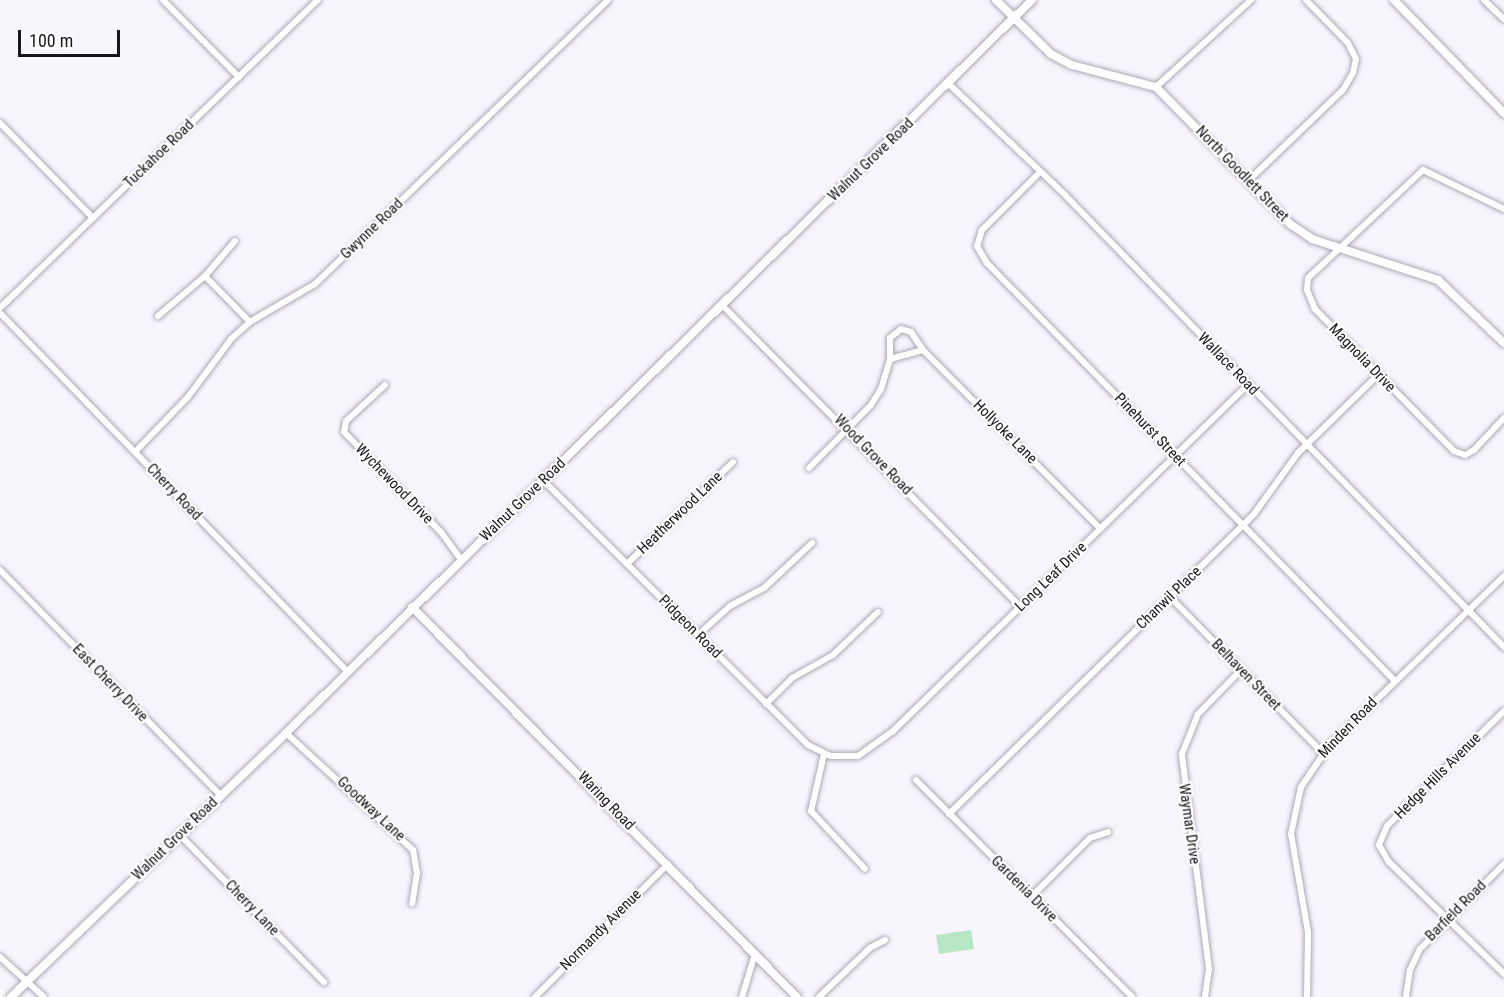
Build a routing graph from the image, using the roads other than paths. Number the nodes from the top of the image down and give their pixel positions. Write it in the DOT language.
graph roads {
  1 [pos="163,0"];
  2 [pos="318,0"];
  3 [pos="608,0"];
  4 [pos="996,0"];
  5 [pos="1032,0"];
  6 [pos="1251,0"];
  7 [pos="1306,0"];
  8 [pos="1394,0"];
  9 [pos="1484,0"];
  10 [pos="1014,18"];
  11 [pos="1504,19"];
  12 [pos="239,77"];
  13 [pos="949,84"];
  14 [pos="1156,87"];
  15 [pos="1504,113"];
  16 [pos="0,123"];
  17 [pos="1039,173"];
  18 [pos="1249,180"];
  19 [pos="1504,209"];
  20 [pos="93,218"];
  21 [pos="235,241"];
  22 [pos="1338,248"];
  23 [pos="205,276"];
  24 [pos="722,305"];
  25 [pos="0,308"];
  26 [pos="0,313"];
  27 [pos="158,316"];
  28 [pos="250,322"];
  29 [pos="1504,343"];
  30 [pos="923,351"];
  31 [pos="890,358"];
  32 [pos="1379,374"];
  33 [pos="1248,384"];
  34 [pos="386,385"];
  35 [pos="1504,418"];
  36 [pos="848,430"];
  37 [pos="1307,444"];
  38 [pos="135,452"];
  39 [pos="1465,455"];
  40 [pos="1175,456"];
  41 [pos="733,462"];
  42 [pos="1464,463"];
  43 [pos="809,468"];
  44 [pos="543,480"];
  45 [pos="1243,525"];
  46 [pos="1101,529"];
  47 [pos="812,543"];
  48 [pos="461,560"];
  49 [pos="627,564"];
  50 [pos="0,570"];
  51 [pos="1504,576"];
  52 [pos="1170,597"];
  53 [pos="412,607"];
  54 [pos="1021,607"];
  55 [pos="878,612"];
  56 [pos="1469,612"];
  57 [pos="698,635"];
  58 [pos="1504,647"];
  59 [pos="1241,670"];
  60 [pos="347,671"];
  61 [pos="1395,681"];
  62 [pos="766,704"];
  63 [pos="1504,711"];
  64 [pos="286,733"];
  65 [pos="1323,753"];
  66 [pos="824,754"];
  67 [pos="846,757"];
  68 [pos="916,780"];
  69 [pos="220,796"];
  70 [pos="949,814"];
  71 [pos="1108,832"];
  72 [pos="180,835"];
  73 [pos="668,864"];
  74 [pos="1504,864"];
  75 [pos="865,870"];
  76 [pos="1032,896"];
  77 [pos="411,904"];
  78 [pos="1450,918"];
  79 [pos="885,940"];
  80 [pos="755,954"];
  81 [pos="0,957"];
  82 [pos="1504,974"];
  83 [pos="27,982"];
  84 [pos="324,982"];
  85 [pos="11,997"];
  86 [pos="44,997"];
  87 [pos="535,997"];
  88 [pos="742,997"];
  89 [pos="797,997"];
  90 [pos="819,997"];
  91 [pos="1132,997"];
  92 [pos="1205,997"];
  93 [pos="1307,997"];
  94 [pos="1406,997"];
  1 -- 12 [label="street"];
  2 -- 12 [label="street, Tuckahoe Road"];
  3 -- 28 [label="street, Gwynne Road"];
  4 -- 10 [label="main road"];
  5 -- 10 [label="main road, Walnut Grove Road"];
  6 -- 14 [label="street"];
  7 -- 18 [label="street"];
  8 -- 15 [label="street"];
  9 -- 11 [label="street"];
  10 -- 13 [label="main road, Walnut Grove Road"];
  10 -- 14 [label="main road"];
  12 -- 20 [label="street, Tuckahoe Road"];
  13 -- 17 [label="street, Wallace Road"];
  13 -- 24 [label="main road, Walnut Grove Road"];
  14 -- 18 [label="main road, North Goodlett Street"];
  16 -- 20 [label="street"];
  17 -- 33 [label="street, Wallace Road"];
  17 -- 40 [label="street, Pinehurst Street"];
  18 -- 22 [label="main road, North Goodlett Street"];
  19 -- 22 [label="street"];
  20 -- 25 [label="street, Tuckahoe Road"];
  21 -- 23 [label="street"];
  22 -- 29 [label="main road, North Goodlett Street"];
  22 -- 32 [label="street, Magnolia Drive"];
  23 -- 27 [label="street"];
  23 -- 28 [label="street"];
  24 -- 36 [label="street, Wood Grove Road"];
  24 -- 44 [label="main road, Walnut Grove Road"];
  26 -- 38 [label="street, Cherry Road"];
  28 -- 38 [label="street, Gwynne Road"];
  30 -- 31 [label="street"];
  30 -- 31 [label="street, Hollyoke Lane"];
  30 -- 46 [label="street, Hollyoke Lane"];
  31 -- 36 [label="street"];
  32 -- 37 [label="street, Chanwil Place"];
  32 -- 39 [label="street, Magnolia Drive"];
  33 -- 37 [label="street, Wallace Road"];
  33 -- 40 [label="street, Long Leaf Drive"];
  34 -- 48 [label="street, Wychewood Drive"];
  35 -- 39 [label="street"];
  36 -- 43 [label="street"];
  36 -- 54 [label="street, Wood Grove Road"];
  37 -- 45 [label="street, Chanwil Place"];
  37 -- 56 [label="street, Wallace Road"];
  38 -- 60 [label="street, Cherry Road"];
  39 -- 42 [label="street"];
  40 -- 45 [label="street, Pinehurst Street"];
  40 -- 46 [label="street, Long Leaf Drive"];
  41 -- 49 [label="street, Heatherwood Lane"];
  44 -- 48 [label="main road, Walnut Grove Road"];
  44 -- 49 [label="street, Pidgeon Road"];
  45 -- 52 [label="street, Chanwil Place"];
  45 -- 61 [label="street, Pinehurst Street"];
  46 -- 54 [label="street, Long Leaf Drive"];
  47 -- 57 [label="street"];
  48 -- 53 [label="main road, Walnut Grove Road"];
  49 -- 57 [label="street, Pidgeon Road"];
  50 -- 69 [label="street, East Cherry Drive"];
  51 -- 56 [label="street, Minden Road"];
  52 -- 59 [label="street, Belhaven Street"];
  52 -- 70 [label="street, Chanwil Place"];
  53 -- 60 [label="main road, Walnut Grove Road"];
  53 -- 73 [label="main road, Waring Road"];
  54 -- 67 [label="street, Long Leaf Drive"];
  55 -- 62 [label="street"];
  56 -- 58 [label="street, Wallace Road"];
  56 -- 61 [label="street, Minden Road"];
  57 -- 62 [label="street, Pidgeon Road"];
  59 -- 65 [label="street, Belhaven Street"];
  59 -- 92 [label="street, Waymar Drive"];
  60 -- 64 [label="main road, Walnut Grove Road"];
  61 -- 65 [label="street, Minden Road"];
  62 -- 66 [label="street, Pidgeon Road"];
  63 -- 78 [label="street, Hedge Hills Avenue"];
  64 -- 69 [label="main road, Walnut Grove Road"];
  64 -- 77 [label="street, Goodway Lane"];
  65 -- 93 [label="street, Minden Road"];
  66 -- 67 [label="street, Pidgeon Road"];
  66 -- 75 [label="street"];
  68 -- 70 [label="street, Gardenia Drive"];
  69 -- 72 [label="main road, Walnut Grove Road"];
  70 -- 76 [label="street, Gardenia Drive"];
  71 -- 76 [label="street"];
  72 -- 83 [label="main road, Walnut Grove Road"];
  72 -- 84 [label="street, Cherry Lane"];
  73 -- 80 [label="main road, Waring Road"];
  73 -- 87 [label="street, Normandy Avenue"];
  74 -- 78 [label="street, Barfield Road"];
  76 -- 91 [label="street, Gardenia Drive"];
  78 -- 82 [label="street"];
  78 -- 94 [label="street, Barfield Road"];
  79 -- 90 [label="street"];
  80 -- 88 [label="street"];
  80 -- 89 [label="main road, Waring Road"];
  81 -- 83 [label="street"];
  83 -- 85 [label="main road, Walnut Grove Road"];
  83 -- 86 [label="street"];
}
